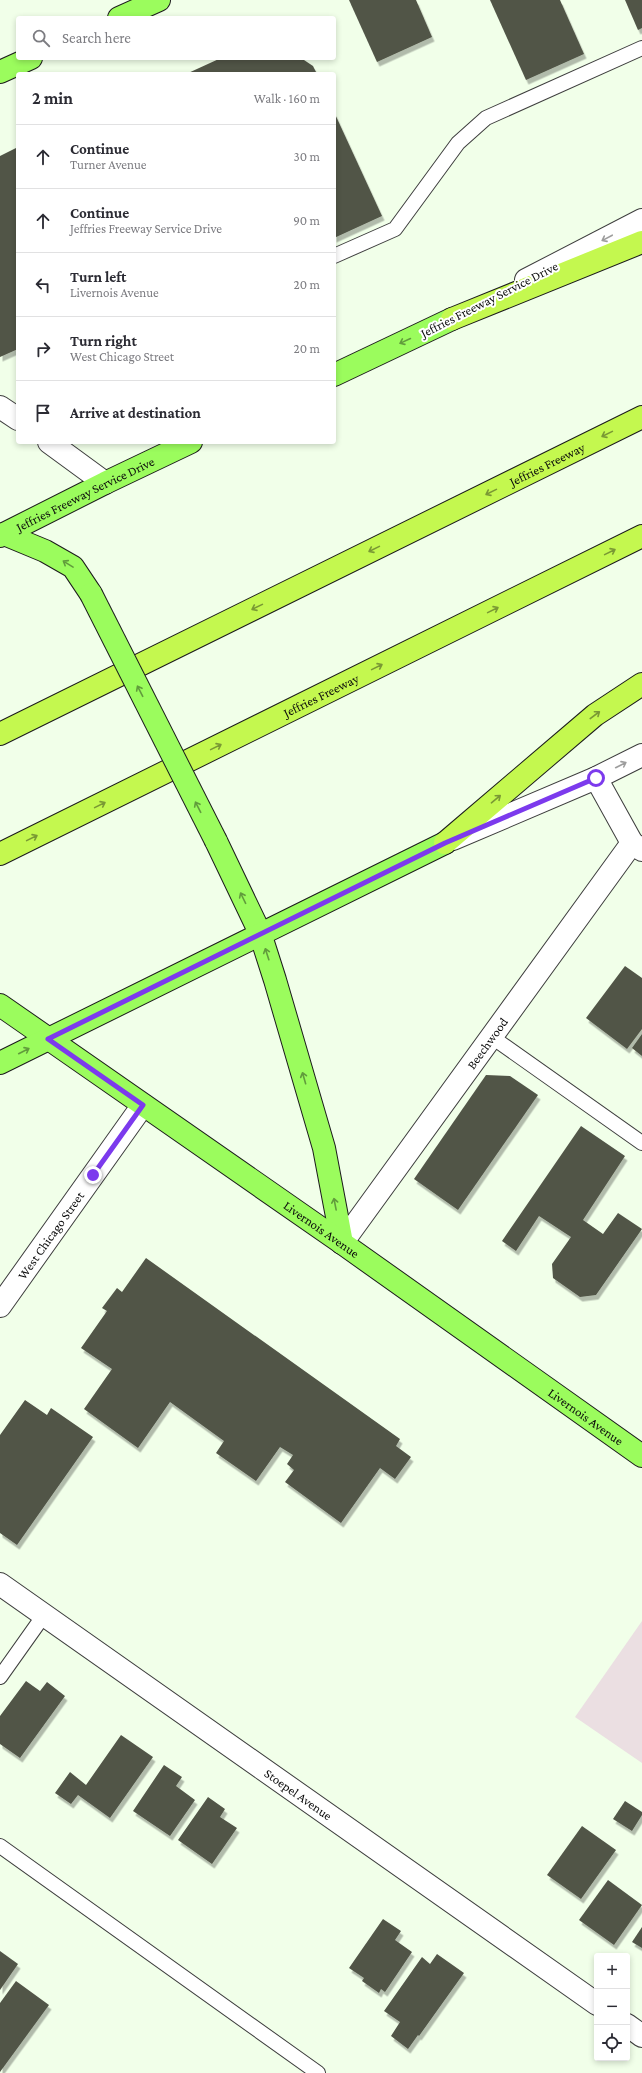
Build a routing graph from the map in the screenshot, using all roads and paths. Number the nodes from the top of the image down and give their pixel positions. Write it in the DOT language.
graph roads {
  1 [pos="159,0"];
  2 [pos="123,16"];
  3 [pos="642,48"];
  4 [pos="27,60"];
  5 [pos="0,72"];
  6 [pos="642,220"];
  7 [pos="642,242"];
  8 [pos="336,255"];
  9 [pos="452,319"];
  10 [pos="336,374"];
  11 [pos="0,407"];
  12 [pos="642,417"];
  13 [pos="16,418"];
  14 [pos="52,444"];
  15 [pos="187,444"];
  16 [pos="105,482"];
  17 [pos="2,535"];
  18 [pos="642,536"];
  19 [pos="642,684"];
  20 [pos="0,734"];
  21 [pos="642,754"];
  22 [pos="596,778"];
  23 [pos="445,843"];
  24 [pos="639,844"];
  25 [pos="0,854"];
  26 [pos="260,933"];
  27 [pos="0,1005"];
  28 [pos="492,1037"];
  29 [pos="48,1039"];
  30 [pos="0,1063"];
  31 [pos="143,1105"];
  32 [pos="642,1143"];
  33 [pos="342,1242"];
  34 [pos="0,1306"];
  35 [pos="642,1456"];
  36 [pos="0,1584"];
  37 [pos="44,1615"];
  38 [pos="0,1677"];
  39 [pos="0,1846"];
  40 [pos="594,2002"];
  41 [pos="630,2028"];
  42 [pos="642,2036"];
  43 [pos="318,2073"];
  1 -- 2 [label="main road"];
  3 -- 8 [label="lane"];
  4 -- 5 [label="main road"];
  6 -- 9 [label="street, Jeffries Freeway Service Drive, one-way"];
  7 -- 9 [label="highway"];
  9 -- 10 [label="main road, Jeffries Freeway Service Drive, one-way"];
  11 -- 13 [label="street"];
  12 -- 20 [label="highway, Jeffries Freeway, one-way"];
  14 -- 16 [label="street"];
  15 -- 16 [label="main road, Jeffries Freeway Service Drive"];
  16 -- 17 [label="main road, Jeffries Freeway Service Drive"];
  26 -- 17 [label="main road, one-way, bridge"];
  25 -- 18 [label="highway, Jeffries Freeway, one-way"];
  23 -- 19 [label="highway, one-way"];
  22 -- 21 [label="street, one-way"];
  22 -- 23 [label="street"];
  22 -- 24 [label="street"];
  23 -- 26 [label="main road"];
  24 -- 28 [label="street, Beechwood"];
  26 -- 29 [label="main road"];
  33 -- 26 [label="main road, one-way"];
  27 -- 29 [label="main road, Livernois Avenue"];
  28 -- 32 [label="lane"];
  28 -- 33 [label="street, Beechwood"];
  30 -- 29 [label="main road, one-way"];
  29 -- 31 [label="main road, Livernois Avenue"];
  31 -- 33 [label="main road, Livernois Avenue"];
  31 -- 34 [label="street, West Chicago Street"];
  33 -- 35 [label="main road, Livernois Avenue"];
  36 -- 37 [label="street, Stoepel Avenue"];
  37 -- 38 [label="lane"];
  37 -- 40 [label="street, Stoepel Avenue"];
  39 -- 43 [label="lane"];
  41 -- 42 [label="street"];
}
